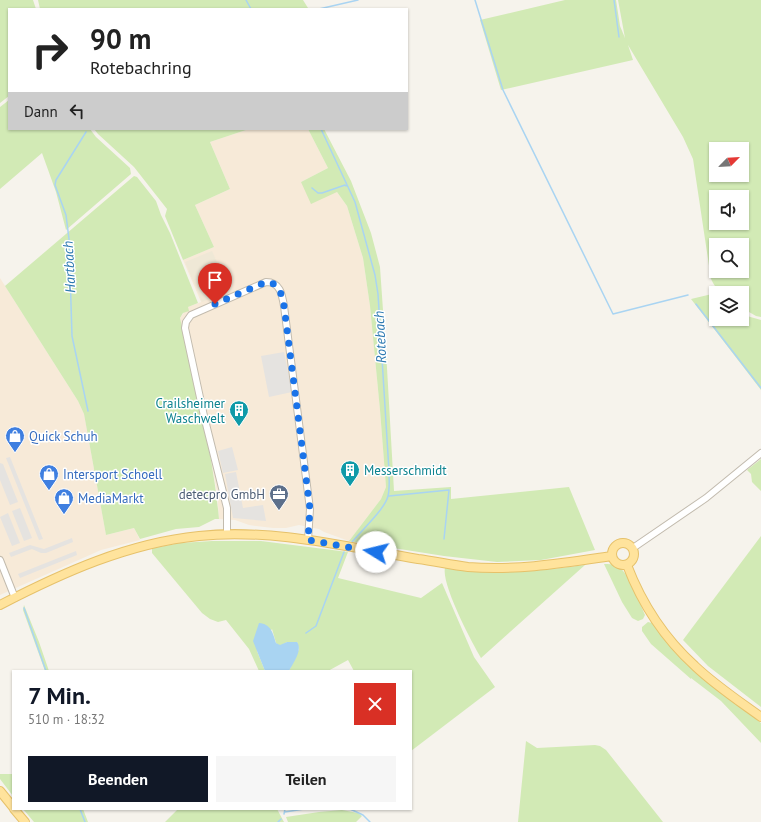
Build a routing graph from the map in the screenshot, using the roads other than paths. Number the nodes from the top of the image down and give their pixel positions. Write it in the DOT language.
graph roads {
  1 [pos="761,453"];
  2 [pos="227,534"];
  3 [pos="308,540"];
  4 [pos="632,548"];
  5 [pos="612,556"];
  6 [pos="0,560"];
  7 [pos="627,565"];
  8 [pos="15,598"];
  9 [pos="0,605"];
  10 [pos="761,717"];
  11 [pos="0,791"];
  12 [pos="12,806"];
  13 [pos="15,810"];
  14 [pos="24,822"];
  1 -- 4 [label="street"];
  2 -- 3 [label="main road"];
  2 -- 3 [label="street"];
  2 -- 8 [label="main road"];
  3 -- 5 [label="main road"];
  4 -- 5 [label="main road"];
  4 -- 7 [label="main road"];
  5 -- 7 [label="main road"];
  6 -- 8 [label="street"];
  7 -- 10 [label="main road"];
  8 -- 9 [label="main road"];
  11 -- 12 [label="main road"];
  13 -- 14 [label="main road"];
}
